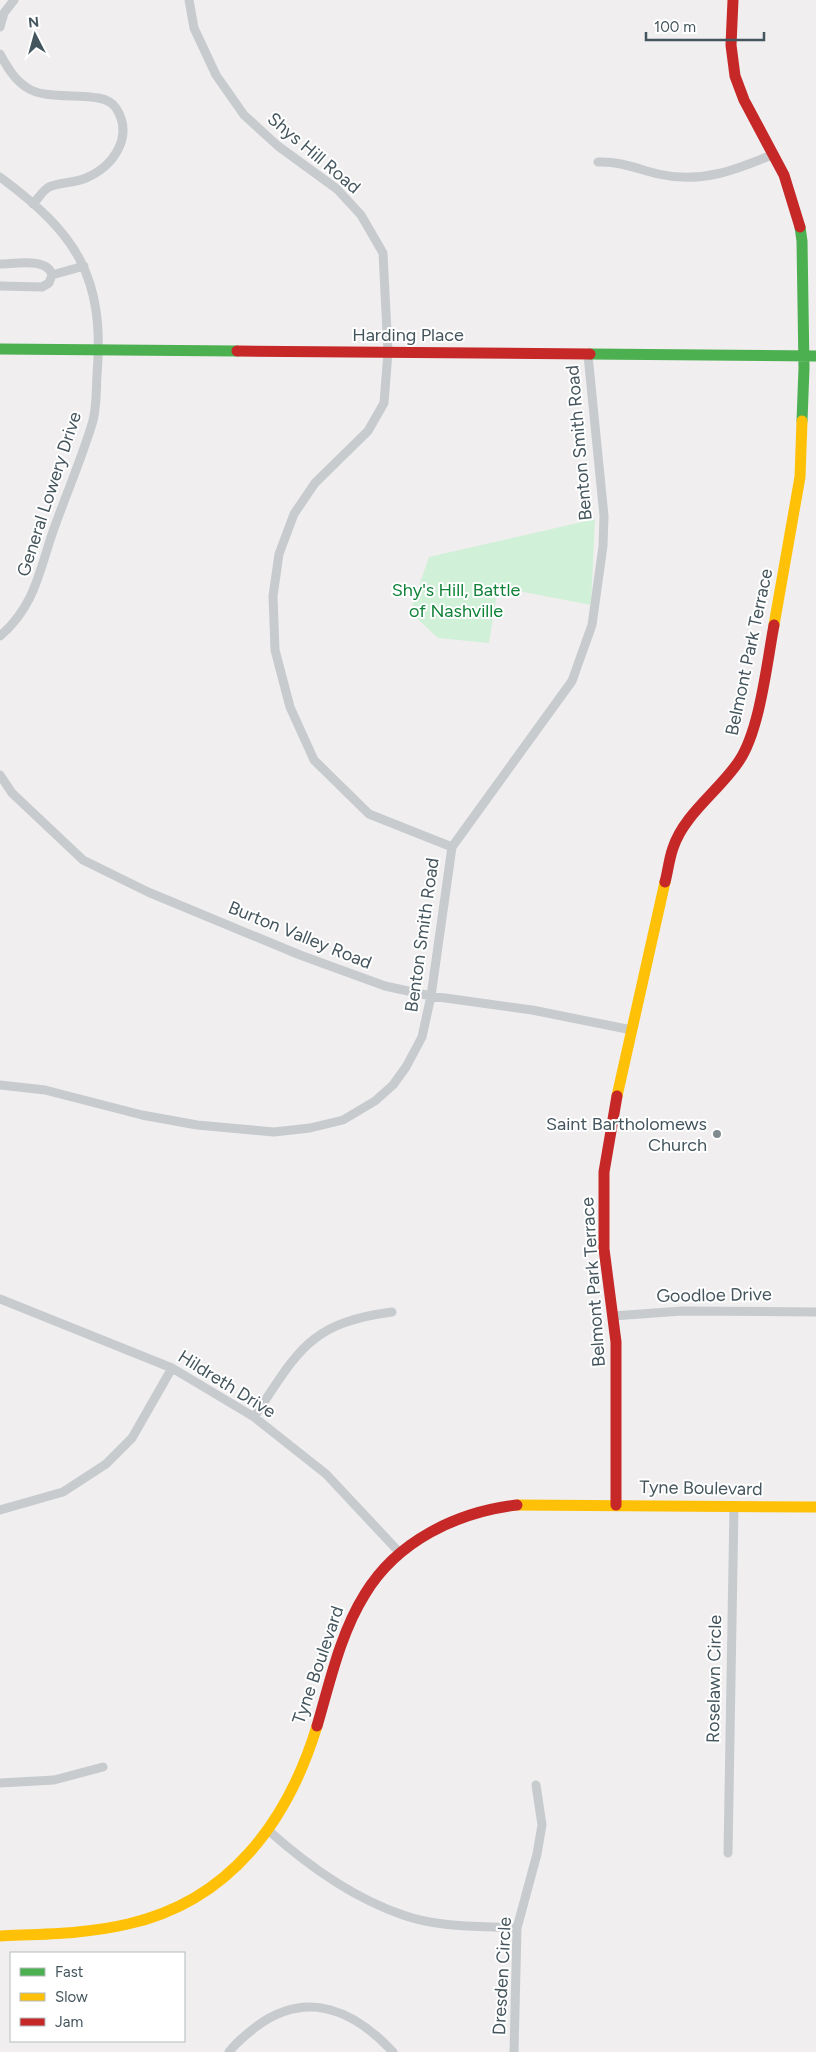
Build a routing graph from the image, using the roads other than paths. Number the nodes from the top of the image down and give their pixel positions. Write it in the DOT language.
graph roads {
  1 [pos="14,0"];
  2 [pos="189,0"];
  3 [pos="733,0"];
  4 [pos="0,27"];
  5 [pos="0,54"];
  6 [pos="774,154"];
  7 [pos="598,162"];
  8 [pos="0,177"];
  9 [pos="34,204"];
  10 [pos="0,264"];
  11 [pos="84,266"];
  12 [pos="52,275"];
  13 [pos="0,286"];
  14 [pos="0,349"];
  15 [pos="99,350"];
  16 [pos="388,352"];
  17 [pos="588,355"];
  18 [pos="804,356"];
  19 [pos="816,356"];
  20 [pos="0,636"];
  21 [pos="0,775"];
  22 [pos="452,847"];
  23 [pos="431,996"];
  24 [pos="632,1030"];
  25 [pos="0,1085"];
  26 [pos="0,1299"];
  27 [pos="392,1312"];
  28 [pos="816,1312"];
  29 [pos="613,1316"];
  30 [pos="172,1368"];
  31 [pos="254,1417"];
  32 [pos="616,1505"];
  33 [pos="734,1506"];
  34 [pos="816,1507"];
  35 [pos="0,1510"];
  36 [pos="400,1553"];
  37 [pos="103,1767"];
  38 [pos="0,1782"];
  39 [pos="536,1785"];
  40 [pos="268,1830"];
  41 [pos="728,1853"];
  42 [pos="517,1928"];
  43 [pos="0,1936"];
  44 [pos="229,2052"];
  45 [pos="393,2052"];
  46 [pos="514,2052"];
  1 -- 4 [label="street"];
  2 -- 16 [label="street, Shys Hill Road"];
  3 -- 6 [label="street, Belmont Park Terrace"];
  5 -- 9 [label="street"];
  6 -- 7 [label="street"];
  6 -- 18 [label="street, Belmont Park Terrace"];
  8 -- 9 [label="street, General Lowery Drive"];
  9 -- 11 [label="street, General Lowery Drive"];
  10 -- 12 [label="street"];
  11 -- 12 [label="street"];
  11 -- 15 [label="street, General Lowery Drive"];
  12 -- 13 [label="street"];
  14 -- 15 [label="street, Harding Place"];
  15 -- 16 [label="street, Harding Place"];
  15 -- 20 [label="street, General Lowery Drive"];
  16 -- 17 [label="street, Harding Place"];
  16 -- 22 [label="street, Shys Hill Road"];
  17 -- 18 [label="street, Harding Place"];
  17 -- 22 [label="street, Benton Smith Road"];
  18 -- 19 [label="street, Harding Place"];
  18 -- 24 [label="street, Belmont Park Terrace"];
  21 -- 23 [label="street, Burton Valley Road"];
  22 -- 23 [label="street, Benton Smith Road"];
  23 -- 24 [label="street, Burton Valley Road"];
  23 -- 25 [label="street, Benton Smith Road"];
  24 -- 29 [label="street, Belmont Park Terrace"];
  26 -- 30 [label="street, Hildreth Drive"];
  27 -- 31 [label="street"];
  28 -- 29 [label="street, Goodloe Drive"];
  29 -- 32 [label="street, Belmont Park Terrace"];
  30 -- 31 [label="street, Hildreth Drive"];
  30 -- 35 [label="street"];
  31 -- 36 [label="street, Hildreth Drive"];
  32 -- 33 [label="street, Tyne Boulevard"];
  32 -- 36 [label="street, Tyne Boulevard"];
  33 -- 34 [label="street, Tyne Boulevard"];
  33 -- 41 [label="street, Roselawn Circle"];
  36 -- 40 [label="street, Tyne Boulevard"];
  37 -- 38 [label="street"];
  39 -- 42 [label="street, Dresden Circle"];
  40 -- 42 [label="street"];
  40 -- 43 [label="street, Tyne Boulevard"];
  42 -- 46 [label="street, Dresden Circle"];
  44 -- 45 [label="street"];
}
